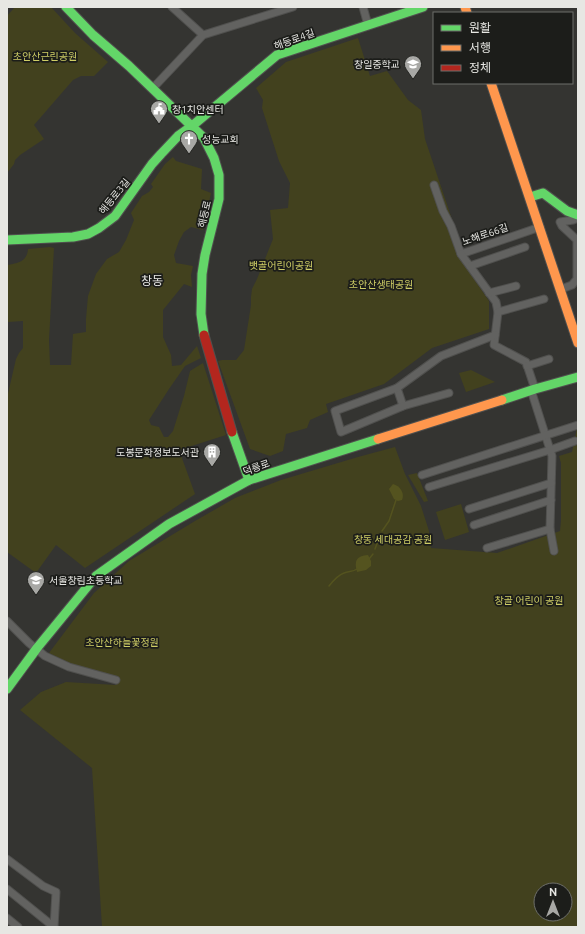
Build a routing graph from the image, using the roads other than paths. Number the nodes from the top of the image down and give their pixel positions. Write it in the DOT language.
graph roads {
  1 [pos="66,7"];
  2 [pos="172,7"];
  3 [pos="293,7"];
  4 [pos="363,7"];
  5 [pos="423,7"];
  6 [pos="368,25"];
  7 [pos="203,35"];
  8 [pos="491,84"];
  9 [pos="153,88"];
  10 [pos="192,126"];
  11 [pos="434,185"];
  12 [pos="530,197"];
  13 [pos="578,216"];
  14 [pos="540,227"];
  15 [pos="7,240"];
  16 [pos="577,240"];
  17 [pos="525,247"];
  18 [pos="460,254"];
  19 [pos="470,266"];
  20 [pos="516,286"];
  21 [pos="561,289"];
  22 [pos="489,293"];
  23 [pos="544,299"];
  24 [pos="498,312"];
  25 [pos="494,335"];
  26 [pos="578,343"];
  27 [pos="549,359"];
  28 [pos="527,366"];
  29 [pos="578,377"];
  30 [pos="397,388"];
  31 [pos="533,389"];
  32 [pos="449,393"];
  33 [pos="403,406"];
  34 [pos="578,425"];
  35 [pos="546,436"];
  36 [pos="575,441"];
  37 [pos="550,450"];
  38 [pos="422,475"];
  39 [pos="249,480"];
  40 [pos="551,483"];
  41 [pos="429,488"];
  42 [pos="551,500"];
  43 [pos="469,509"];
  44 [pos="474,525"];
  45 [pos="550,529"];
  46 [pos="487,548"];
  47 [pos="554,551"];
  48 [pos="7,621"];
  49 [pos="37,648"];
  50 [pos="116,680"];
  51 [pos="7,689"];
  52 [pos="7,859"];
  53 [pos="7,889"];
  54 [pos="7,918"];
  55 [pos="18,927"];
  56 [pos="54,927"];
  1 -- 9 [label="main road, 해등로"];
  2 -- 7 [label="street"];
  3 -- 7 [label="street"];
  4 -- 6 [label="street"];
  5 -- 6 [label="main road, 해등로4길"];
  6 -- 10 [label="main road, 해등로4길"];
  7 -- 9 [label="street"];
  8 -- 12 [label="main road"];
  9 -- 10 [label="main road, 해등로"];
  10 -- 15 [label="main road, 해등로3길"];
  10 -- 39 [label="main road, 해등로"];
  11 -- 18 [label="street, 노해로66길"];
  12 -- 13 [label="main road"];
  12 -- 14 [label="main road"];
  13 -- 16 [label="street"];
  14 -- 18 [label="street, 노해로66길"];
  14 -- 21 [label="main road"];
  16 -- 21 [label="street"];
  17 -- 19 [label="street"];
  18 -- 19 [label="street"];
  19 -- 22 [label="street"];
  20 -- 22 [label="street"];
  21 -- 26 [label="main road"];
  22 -- 24 [label="street"];
  23 -- 24 [label="street"];
  24 -- 25 [label="street"];
  25 -- 28 [label="street"];
  25 -- 30 [label="street"];
  27 -- 28 [label="street"];
  28 -- 31 [label="street"];
  29 -- 31 [label="main road, 덕릉로"];
  30 -- 33 [label="street"];
  30 -- 33 [label="street"];
  31 -- 35 [label="street"];
  31 -- 39 [label="main road, 덕릉로"];
  32 -- 33 [label="street"];
  34 -- 35 [label="street"];
  35 -- 37 [label="street"];
  35 -- 38 [label="street"];
  36 -- 37 [label="street"];
  37 -- 40 [label="street"];
  37 -- 41 [label="street"];
  39 -- 49 [label="main road, 덕릉로"];
  40 -- 42 [label="street"];
  40 -- 43 [label="street"];
  42 -- 44 [label="street"];
  42 -- 45 [label="street"];
  45 -- 46 [label="street"];
  45 -- 47 [label="street"];
  48 -- 49 [label="street"];
  49 -- 50 [label="street"];
  49 -- 51 [label="main road, 덕릉로"];
  52 -- 56 [label="street"];
  53 -- 56 [label="street"];
  54 -- 55 [label="street"];
}
